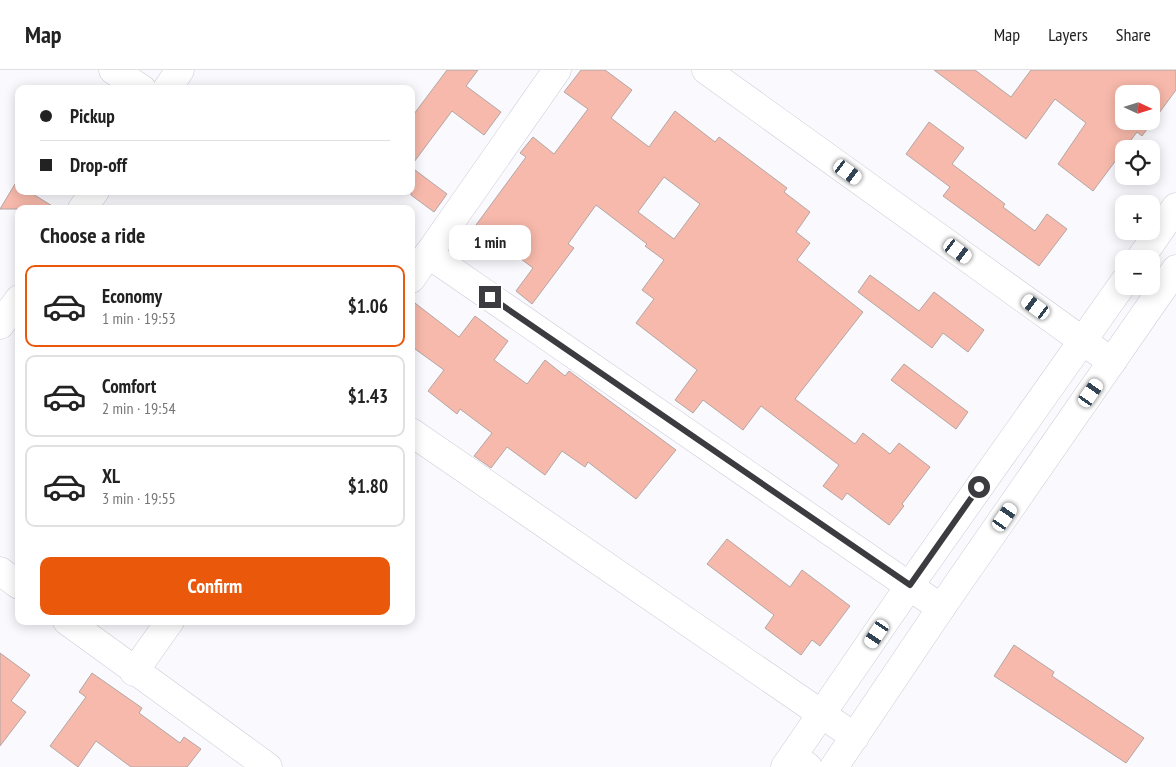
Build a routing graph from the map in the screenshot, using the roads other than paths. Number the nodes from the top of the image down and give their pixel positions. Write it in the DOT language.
graph roads {
  1 [pos="114,70"];
  2 [pos="180,70"];
  3 [pos="556,70"];
  4 [pos="706,70"];
  5 [pos="136,85"];
  6 [pos="170,85"];
  7 [pos="1176,207"];
  8 [pos="1146,250"];
  9 [pos="428,254"];
  10 [pos="1176,270"];
  11 [pos="415,272"];
  12 [pos="1115,295"];
  13 [pos="15,304"];
  14 [pos="0,325"];
  15 [pos="1083,341"];
  16 [pos="1112,362"];
  17 [pos="415,435"];
  18 [pos="0,571"];
  19 [pos="15,582"];
  20 [pos="910,585"];
  21 [pos="941,608"];
  22 [pos="72,625"];
  23 [pos="167,625"];
  24 [pos="134,672"];
  25 [pos="822,715"];
  26 [pos="855,737"];
  27 [pos="795,763"];
  28 [pos="268,767"];
  29 [pos="834,767"];
  1 -- 5 [label="street"];
  2 -- 6 [label="street"];
  3 -- 9 [label="street"];
  4 -- 15 [label="street"];
  7 -- 8 [label="street"];
  9 -- 11 [label="street"];
  9 -- 20 [label="street"];
  10 -- 16 [label="street"];
  12 -- 15 [label="street"];
  13 -- 14 [label="street"];
  15 -- 16 [label="street"];
  15 -- 20 [label="street"];
  16 -- 21 [label="street"];
  17 -- 25 [label="street"];
  18 -- 19 [label="street"];
  20 -- 21 [label="street"];
  20 -- 25 [label="street"];
  21 -- 26 [label="street"];
  22 -- 24 [label="street"];
  23 -- 24 [label="street"];
  24 -- 28 [label="street"];
  25 -- 26 [label="street"];
  25 -- 27 [label="street"];
  26 -- 29 [label="street"];
}
